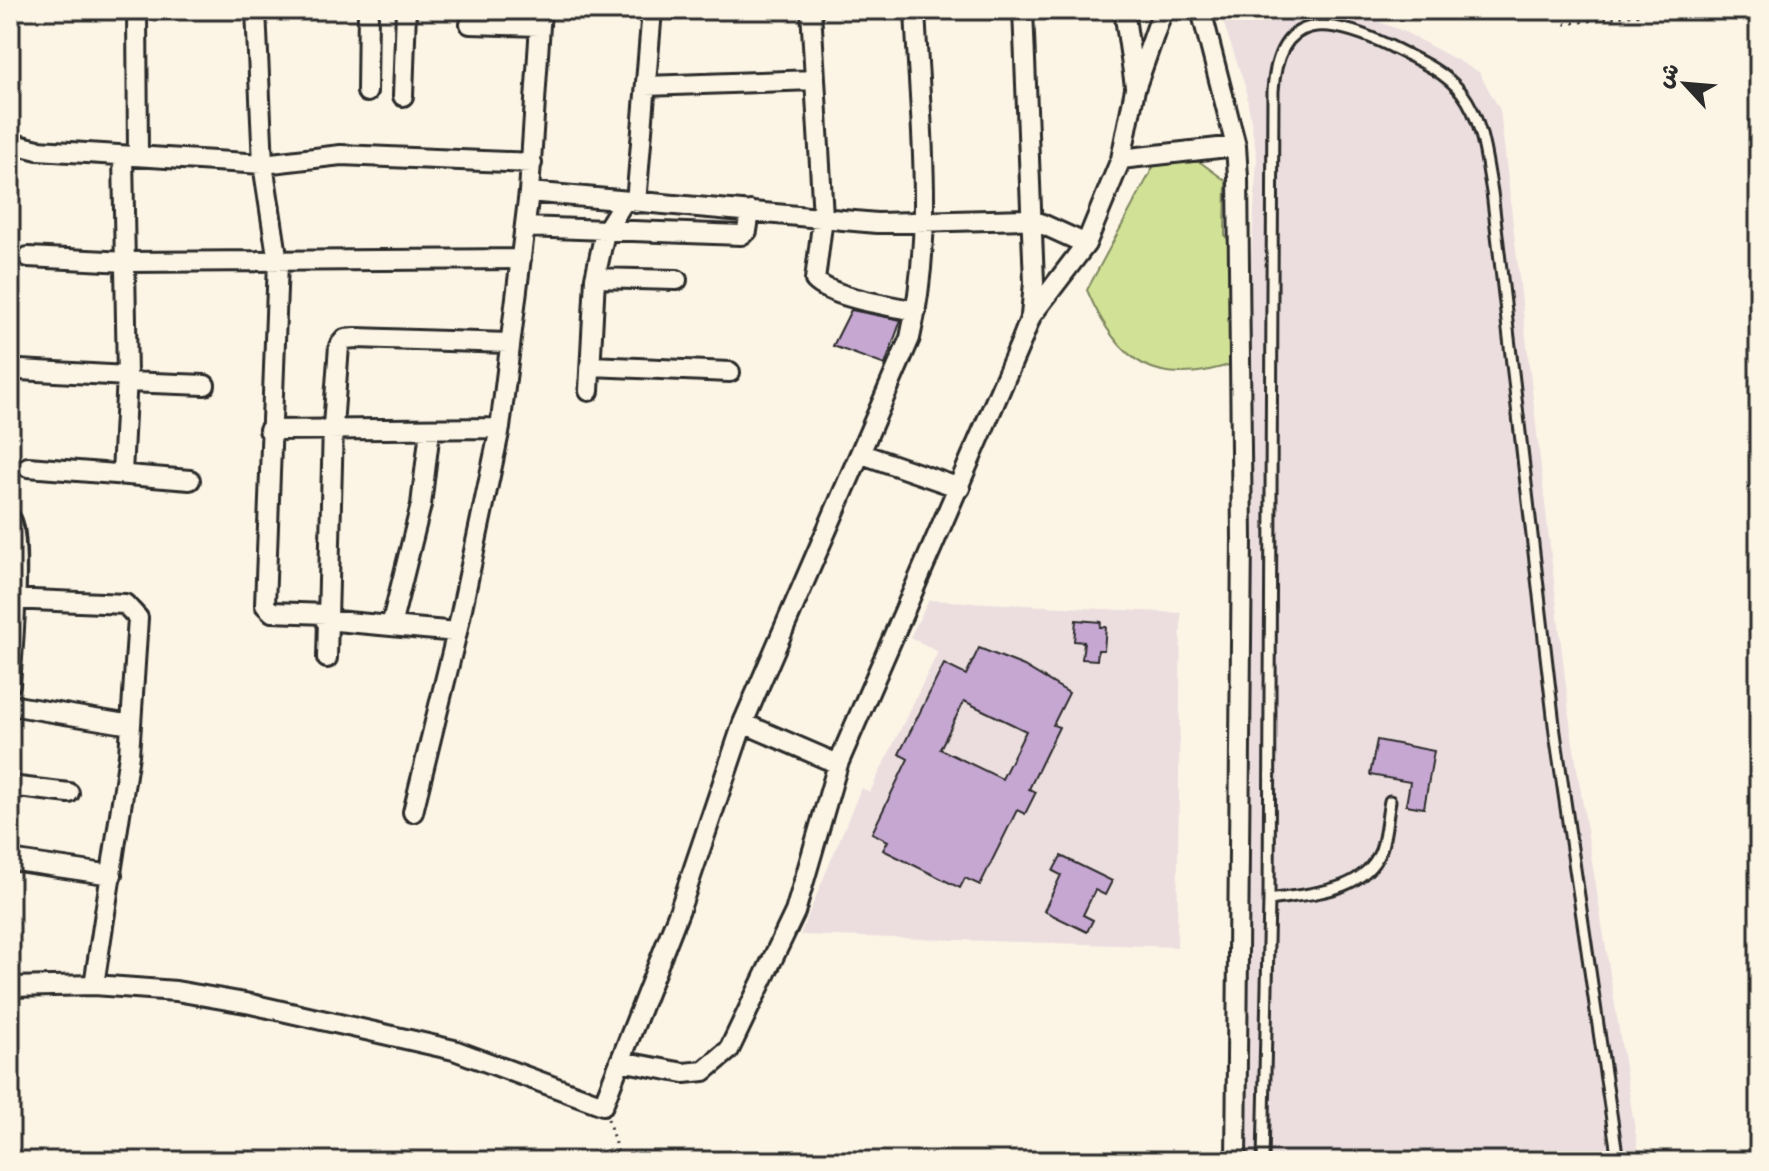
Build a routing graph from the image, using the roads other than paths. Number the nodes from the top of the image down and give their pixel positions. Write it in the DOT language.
graph roads {
  1 [pos="137,10"];
  2 [pos="256,10"];
  3 [pos="368,10"];
  4 [pos="406,10"];
  5 [pos="652,10"];
  6 [pos="811,10"];
  7 [pos="915,10"];
  8 [pos="1023,10"];
  9 [pos="1124,10"];
  10 [pos="1163,10"];
  11 [pos="1201,10"];
  12 [pos="540,18"];
  13 [pos="470,24"];
  14 [pos="813,80"];
  15 [pos="646,86"];
  16 [pos="1135,89"];
  17 [pos="367,92"];
  18 [pos="403,96"];
  19 [pos="10,143"];
  20 [pos="1236,146"];
  21 [pos="130,156"];
  22 [pos="1121,159"];
  23 [pos="532,163"];
  24 [pos="263,164"];
  25 [pos="529,192"];
  26 [pos="630,203"];
  27 [pos="750,211"];
  28 [pos="823,217"];
  29 [pos="1031,219"];
  30 [pos="926,225"];
  31 [pos="525,227"];
  32 [pos="605,232"];
  33 [pos="1086,244"];
  34 [pos="28,257"];
  35 [pos="521,259"];
  36 [pos="127,262"];
  37 [pos="278,262"];
  38 [pos="595,278"];
  39 [pos="677,280"];
  40 [pos="916,311"];
  41 [pos="1031,316"];
  42 [pos="508,343"];
  43 [pos="591,366"];
  44 [pos="20,370"];
  45 [pos="730,372"];
  46 [pos="127,379"];
  47 [pos="205,385"];
  48 [pos="589,391"];
  49 [pos="333,426"];
  50 [pos="500,428"];
  51 [pos="269,430"];
  52 [pos="430,430"];
  53 [pos="862,454"];
  54 [pos="28,467"];
  55 [pos="122,473"];
  56 [pos="190,480"];
  57 [pos="960,488"];
  58 [pos="10,518"];
  59 [pos="12,599"];
  60 [pos="326,617"];
  61 [pos="391,626"];
  62 [pos="457,632"];
  63 [pos="327,658"];
  64 [pos="10,684"];
  65 [pos="10,705"];
  66 [pos="743,723"];
  67 [pos="131,725"];
  68 [pos="838,764"];
  69 [pos="10,786"];
  70 [pos="69,793"];
  71 [pos="1390,801"];
  72 [pos="413,812"];
  73 [pos="10,860"];
  74 [pos="112,875"];
  75 [pos="1269,900"];
  76 [pos="94,985"];
  77 [pos="10,987"];
  78 [pos="620,1061"];
  79 [pos="1236,1161"];
  80 [pos="1263,1161"];
  81 [pos="1618,1161"];
  1 -- 21 [label="street"];
  2 -- 24 [label="street"];
  3 -- 17 [label="street"];
  4 -- 18 [label="street"];
  5 -- 15 [label="street"];
  6 -- 14 [label="street"];
  7 -- 30 [label="street"];
  8 -- 29 [label="street"];
  9 -- 16 [label="street"];
  10 -- 16 [label="street"];
  11 -- 20 [label="street"];
  12 -- 13 [label="street"];
  12 -- 23 [label="street"];
  14 -- 15 [label="street"];
  14 -- 28 [label="street"];
  15 -- 26 [label="street"];
  16 -- 22 [label="street"];
  19 -- 21 [label="street"];
  20 -- 22 [label="street"];
  20 -- 79 [label="street"];
  21 -- 24 [label="street"];
  21 -- 36 [label="street"];
  22 -- 33 [label="street"];
  23 -- 24 [label="street"];
  23 -- 25 [label="street"];
  24 -- 37 [label="street"];
  25 -- 26 [label="street"];
  25 -- 31 [label="street"];
  26 -- 27 [label="street"];
  26 -- 32 [label="street"];
  27 -- 28 [label="street"];
  27 -- 32 [label="street"];
  28 -- 30 [label="street"];
  28 -- 40 [label="street"];
  29 -- 30 [label="street"];
  29 -- 33 [label="street"];
  29 -- 41 [label="street"];
  30 -- 40 [label="street"];
  31 -- 32 [label="street"];
  31 -- 35 [label="street"];
  32 -- 38 [label="street"];
  33 -- 41 [label="street"];
  34 -- 36 [label="street"];
  35 -- 37 [label="street"];
  35 -- 42 [label="street"];
  36 -- 37 [label="street"];
  36 -- 46 [label="street"];
  37 -- 51 [label="street"];
  38 -- 39 [label="street"];
  38 -- 43 [label="street"];
  40 -- 53 [label="street"];
  41 -- 57 [label="street"];
  42 -- 49 [label="street"];
  42 -- 50 [label="street"];
  43 -- 45 [label="street"];
  43 -- 48 [label="street"];
  44 -- 46 [label="street"];
  46 -- 47 [label="street"];
  46 -- 55 [label="street"];
  49 -- 51 [label="street"];
  49 -- 52 [label="street"];
  49 -- 60 [label="street"];
  50 -- 52 [label="street"];
  50 -- 62 [label="street"];
  51 -- 60 [label="street"];
  52 -- 61 [label="street"];
  53 -- 57 [label="street"];
  53 -- 66 [label="street"];
  54 -- 55 [label="street"];
  55 -- 56 [label="street"];
  57 -- 68 [label="street"];
  58 -- 59 [label="street"];
  59 -- 64 [label="street"];
  59 -- 67 [label="street"];
  60 -- 61 [label="street"];
  60 -- 63 [label="street"];
  61 -- 62 [label="street"];
  62 -- 72 [label="street"];
  65 -- 67 [label="street"];
  66 -- 68 [label="street"];
  66 -- 78 [label="street"];
  67 -- 74 [label="street"];
  68 -- 78 [label="street"];
  69 -- 70 [label="street"];
  71 -- 75 [label="lane"];
  73 -- 74 [label="street"];
  74 -- 76 [label="street"];
  75 -- 80 [label="lane"];
  75 -- 81 [label="lane"];
  76 -- 77 [label="street"];
  76 -- 78 [label="street"];
}
